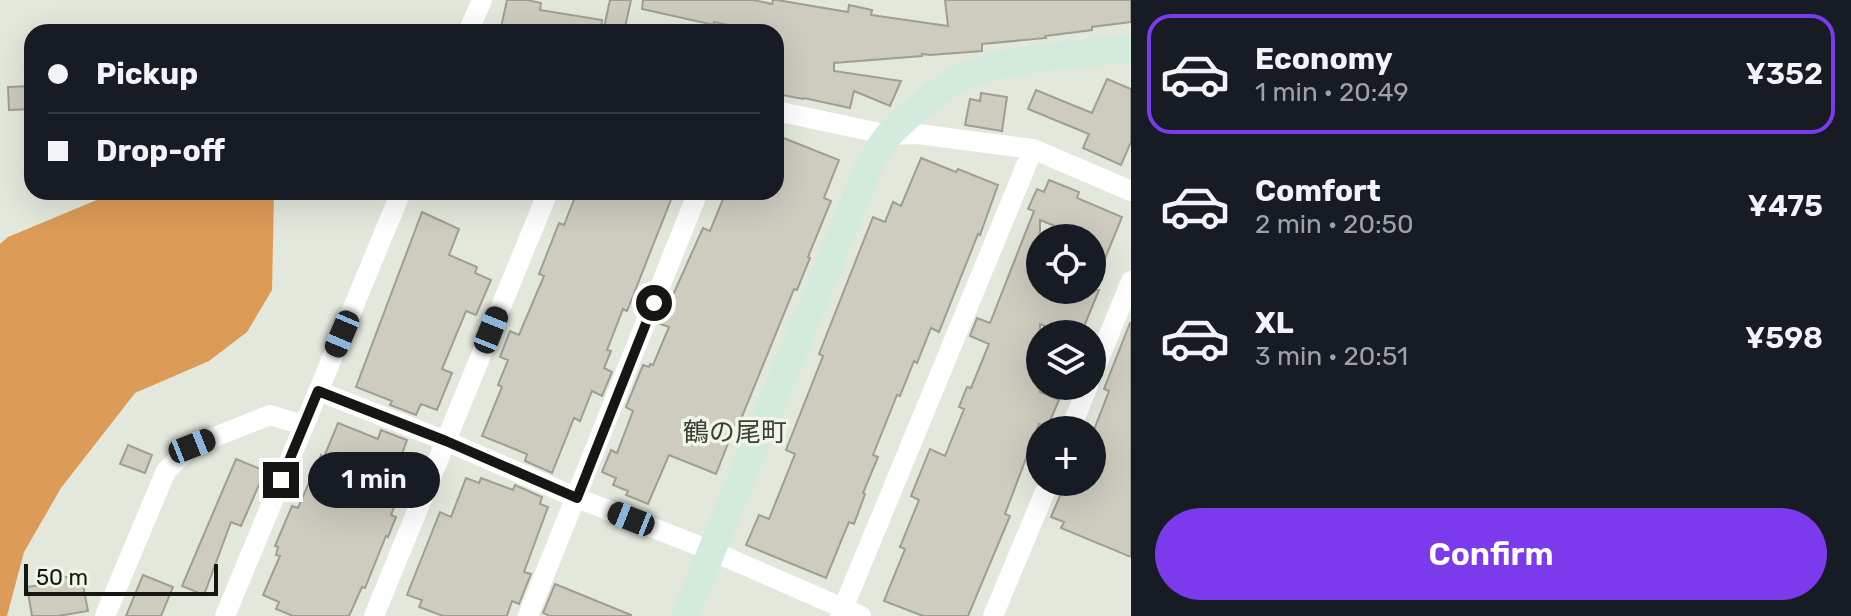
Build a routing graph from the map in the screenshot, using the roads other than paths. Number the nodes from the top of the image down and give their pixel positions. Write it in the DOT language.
graph roads {
  1 [pos="482,0"];
  2 [pos="472,24"];
  3 [pos="1128,51"];
  4 [pos="784,113"];
  5 [pos="889,135"];
  6 [pos="1033,149"];
  7 [pos="1131,191"];
  8 [pos="398,200"];
  9 [pos="545,200"];
  10 [pos="695,200"];
  11 [pos="1131,281"];
  12 [pos="1106,342"];
  13 [pos="318,391"];
  14 [pos="303,425"];
  15 [pos="446,441"];
  16 [pos="1043,496"];
  17 [pos="577,498"];
  18 [pos="712,551"];
  19 [pos="848,614"];
  20 [pos="105,616"];
  21 [pos="225,616"];
  22 [pos="374,616"];
  23 [pos="528,616"];
  24 [pos="685,616"];
  25 [pos="993,616"];
  1 -- 2 [label="street"];
  3 -- 5 [label="street"];
  4 -- 5 [label="street"];
  5 -- 6 [label="street"];
  5 -- 18 [label="street"];
  6 -- 7 [label="street"];
  6 -- 19 [label="street"];
  8 -- 13 [label="street"];
  9 -- 15 [label="street"];
  10 -- 17 [label="street"];
  11 -- 12 [label="street"];
  13 -- 14 [label="street"];
  13 -- 15 [label="street"];
  14 -- 20 [label="street"];
  14 -- 21 [label="street"];
  15 -- 17 [label="street"];
  15 -- 22 [label="street"];
  16 -- 25 [label="street"];
  17 -- 18 [label="street"];
  17 -- 23 [label="street"];
  18 -- 19 [label="street"];
  18 -- 24 [label="street"];
}
